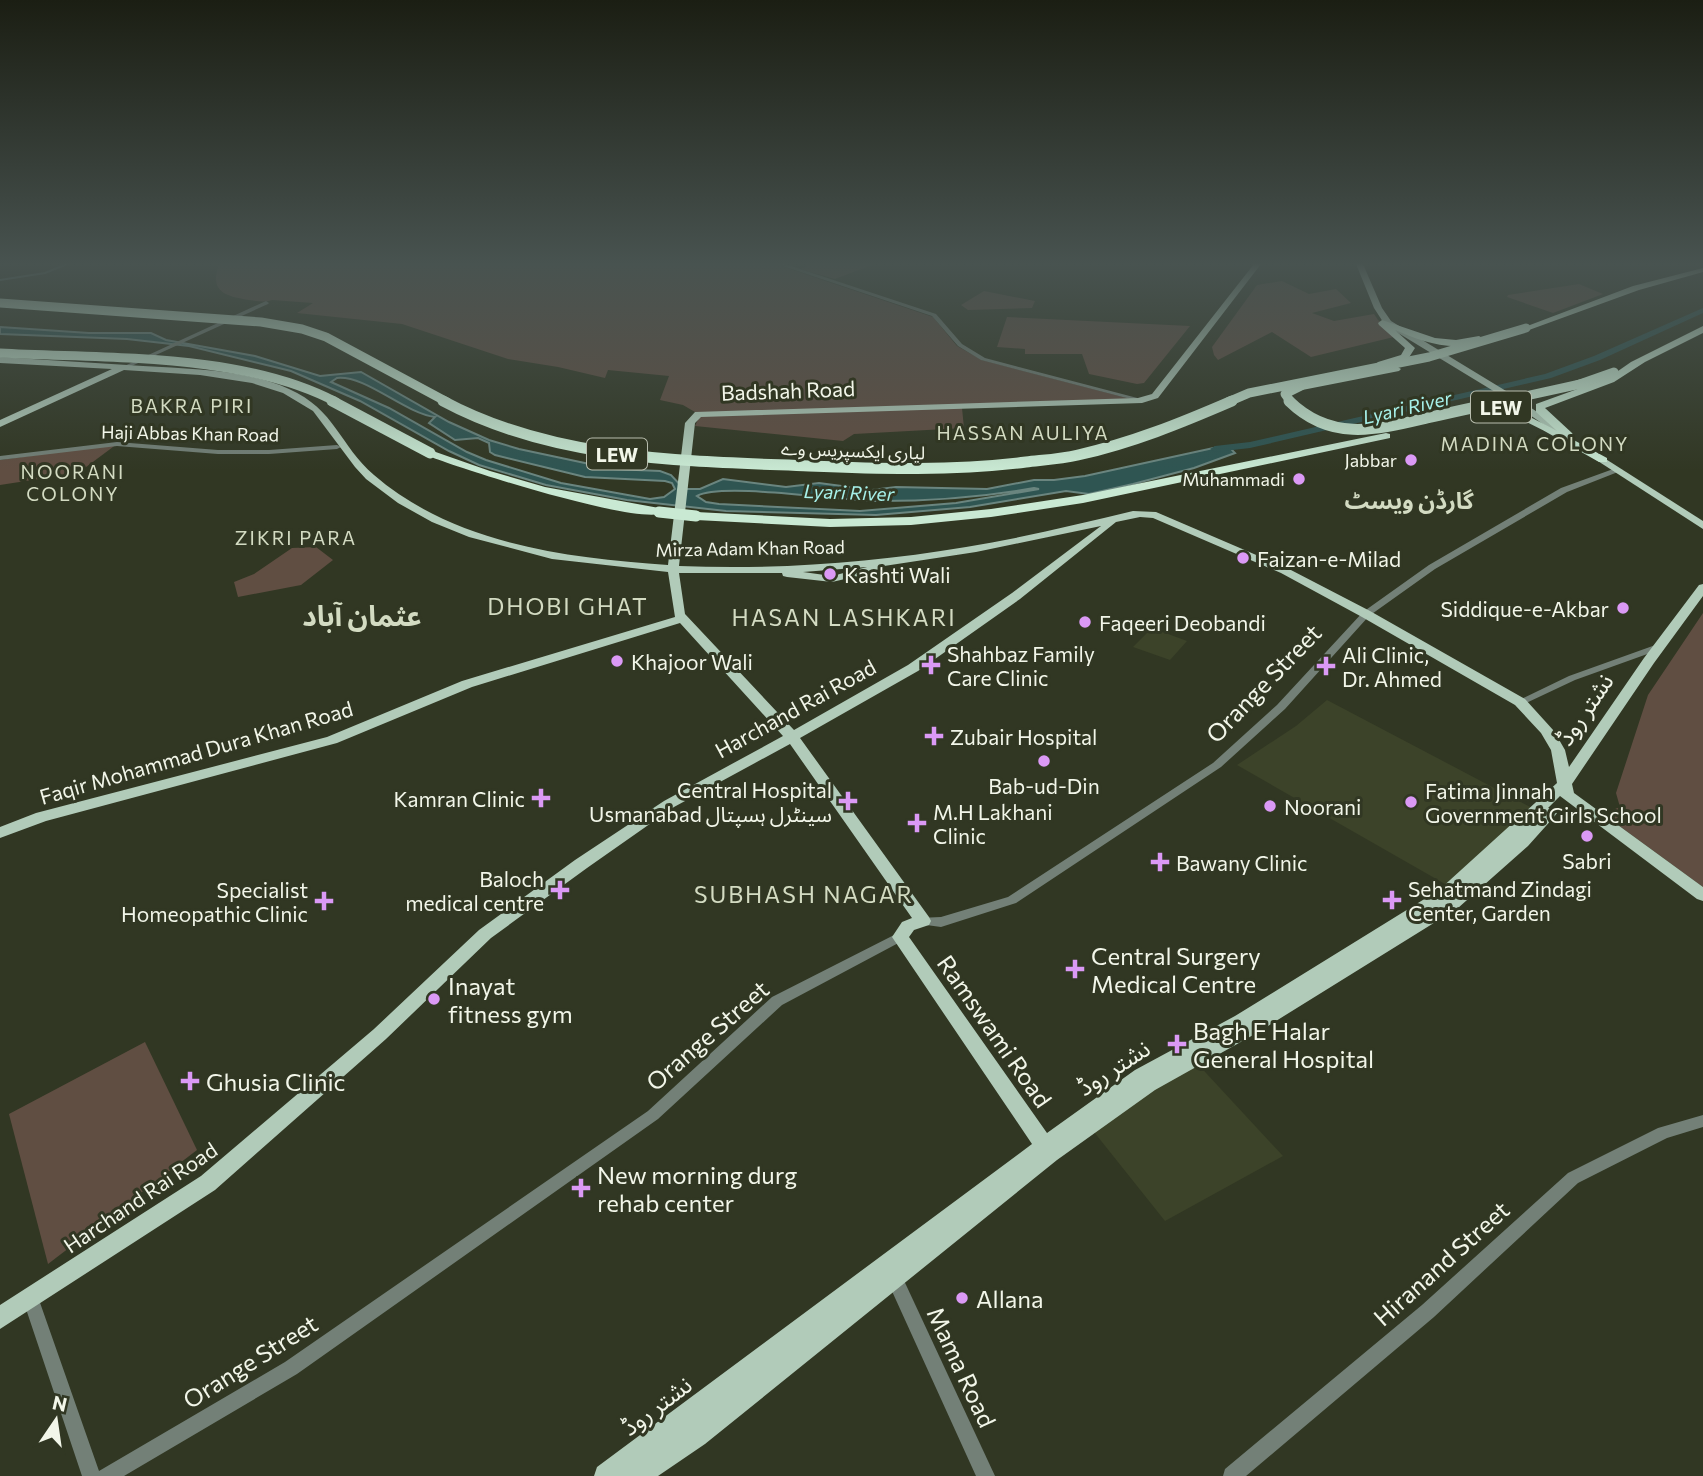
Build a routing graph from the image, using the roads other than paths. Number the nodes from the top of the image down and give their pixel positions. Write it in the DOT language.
graph roads {
  1 [pos="200,333"];
  2 [pos="314,333"];
  3 [pos="949,333"];
  4 [pos="1204,333"];
  5 [pos="1395,333"];
  6 [pos="1396,333"];
  7 [pos="1400,333"];
  8 [pos="1406,333"];
  9 [pos="1505,333"];
  10 [pos="1510,333"];
  11 [pos="1694,333"];
  12 [pos="0,353"];
  13 [pos="0,360"];
  14 [pos="1642,360"];
  15 [pos="120,369"];
  16 [pos="1326,380"];
  17 [pos="1585,383"];
  18 [pos="1292,388"];
  19 [pos="1249,393"];
  20 [pos="1142,400"];
  21 [pos="0,424"];
  22 [pos="1332,426"];
  23 [pos="1378,433"];
  24 [pos="1577,443"];
  25 [pos="1344,444"];
  26 [pos="337,447"];
  27 [pos="0,458"];
  28 [pos="1603,460"];
  29 [pos="1619,470"];
  30 [pos="1115,519"];
  31 [pos="1703,526"];
  32 [pos="673,571"];
  33 [pos="1703,588"];
  34 [pos="1703,599"];
  35 [pos="1366,614"];
  36 [pos="680,617"];
  37 [pos="1661,646"];
  38 [pos="1520,702"];
  39 [pos="792,737"];
  40 [pos="1566,790"];
  41 [pos="0,830"];
  42 [pos="1703,895"];
  43 [pos="923,921"];
  44 [pos="900,937"];
  45 [pos="1703,1121"];
  46 [pos="1047,1149"];
  47 [pos="894,1278"];
  48 [pos="30,1297"];
  49 [pos="0,1318"];
  50 [pos="91,1476"];
  51 [pos="106,1476"];
  52 [pos="606,1476"];
  53 [pos="637,1476"];
  54 [pos="986,1476"];
  55 [pos="1232,1476"];
  1 -- 15 [label="street"];
  2 -- 19 [label="highway, لیاری ایکسپریس وے / LEW, bridge"];
  3 -- 20 [label="street"];
  4 -- 20 [label="main road"];
  5 -- 19 [label="highway, LEW, bridge"];
  6 -- 18 [label="highway, bridge"];
  7 -- 24 [label="main road"];
  8 -- 9 [label="highway, LEW, bridge"];
  10 -- 16 [label="highway, لیاری ایکسپریس وے / LEW, bridge"];
  11 -- 14 [label="highway, LEW"];
  12 -- 25 [label="highway, LEW, bridge"];
  13 -- 15 [label="main road, Mirza Adam Khan Road"];
  14 -- 17 [label="highway, LEW, bridge"];
  14 -- 24 [label="highway, LEW"];
  15 -- 21 [label="main road"];
  15 -- 26 [label="main road, Mirza Adam Khan Road"];
  15 -- 32 [label="main road, Mirza Adam Khan Road"];
  16 -- 18 [label="highway, LEW, bridge"];
  16 -- 19 [label="highway, لیاری ایکسپریس وے / LEW, bridge"];
  17 -- 22 [label="highway, LEW, bridge"];
  17 -- 25 [label="highway, LEW, bridge"];
  18 -- 22 [label="highway, LEW, bridge"];
  20 -- 32 [label="main road, Badshah Road"];
  22 -- 23 [label="highway, bridge"];
  23 -- 25 [label="highway, LEW"];
  23 -- 28 [label="highway, LEW"];
  24 -- 28 [label="main road"];
  26 -- 27 [label="street, Haji Abbas Khan Road"];
  26 -- 32 [label="main road, Mirza Adam Khan Road"];
  28 -- 29 [label="main road"];
  29 -- 31 [label="main road"];
  29 -- 35 [label="street, Orange Street"];
  30 -- 32 [label="main road, Mirza Adam Khan Road"];
  30 -- 35 [label="main road, Mirza Adam Khan Road"];
  30 -- 39 [label="main road, Harchand Rai Road"];
  32 -- 36 [label="main road, Badshah Road"];
  33 -- 37 [label="main road, نشتر روڈ"];
  34 -- 40 [label="main road, نشتر روڈ"];
  35 -- 38 [label="main road"];
  35 -- 43 [label="street, Orange Street"];
  36 -- 39 [label="main road"];
  36 -- 41 [label="main road, Faqir Mohammad Dura Khan Road"];
  37 -- 38 [label="street"];
  37 -- 40 [label="main road, نشتر روڈ"];
  38 -- 40 [label="main road"];
  39 -- 43 [label="main road"];
  39 -- 48 [label="main road, Harchand Rai Road"];
  40 -- 42 [label="main road"];
  40 -- 46 [label="main road, نشتر روڈ"];
  43 -- 44 [label="main road, Orange Street"];
  44 -- 46 [label="main road, Ramswami Road"];
  44 -- 51 [label="street, Orange Street"];
  45 -- 55 [label="street, Hiranand Street"];
  46 -- 47 [label="main road, نشتر روڈ"];
  46 -- 52 [label="main road, نشتر روڈ"];
  47 -- 53 [label="main road, نشتر روڈ"];
  47 -- 54 [label="street, Mama Road"];
  48 -- 49 [label="main road, Harchand Rai Road"];
  48 -- 50 [label="street"];
}
